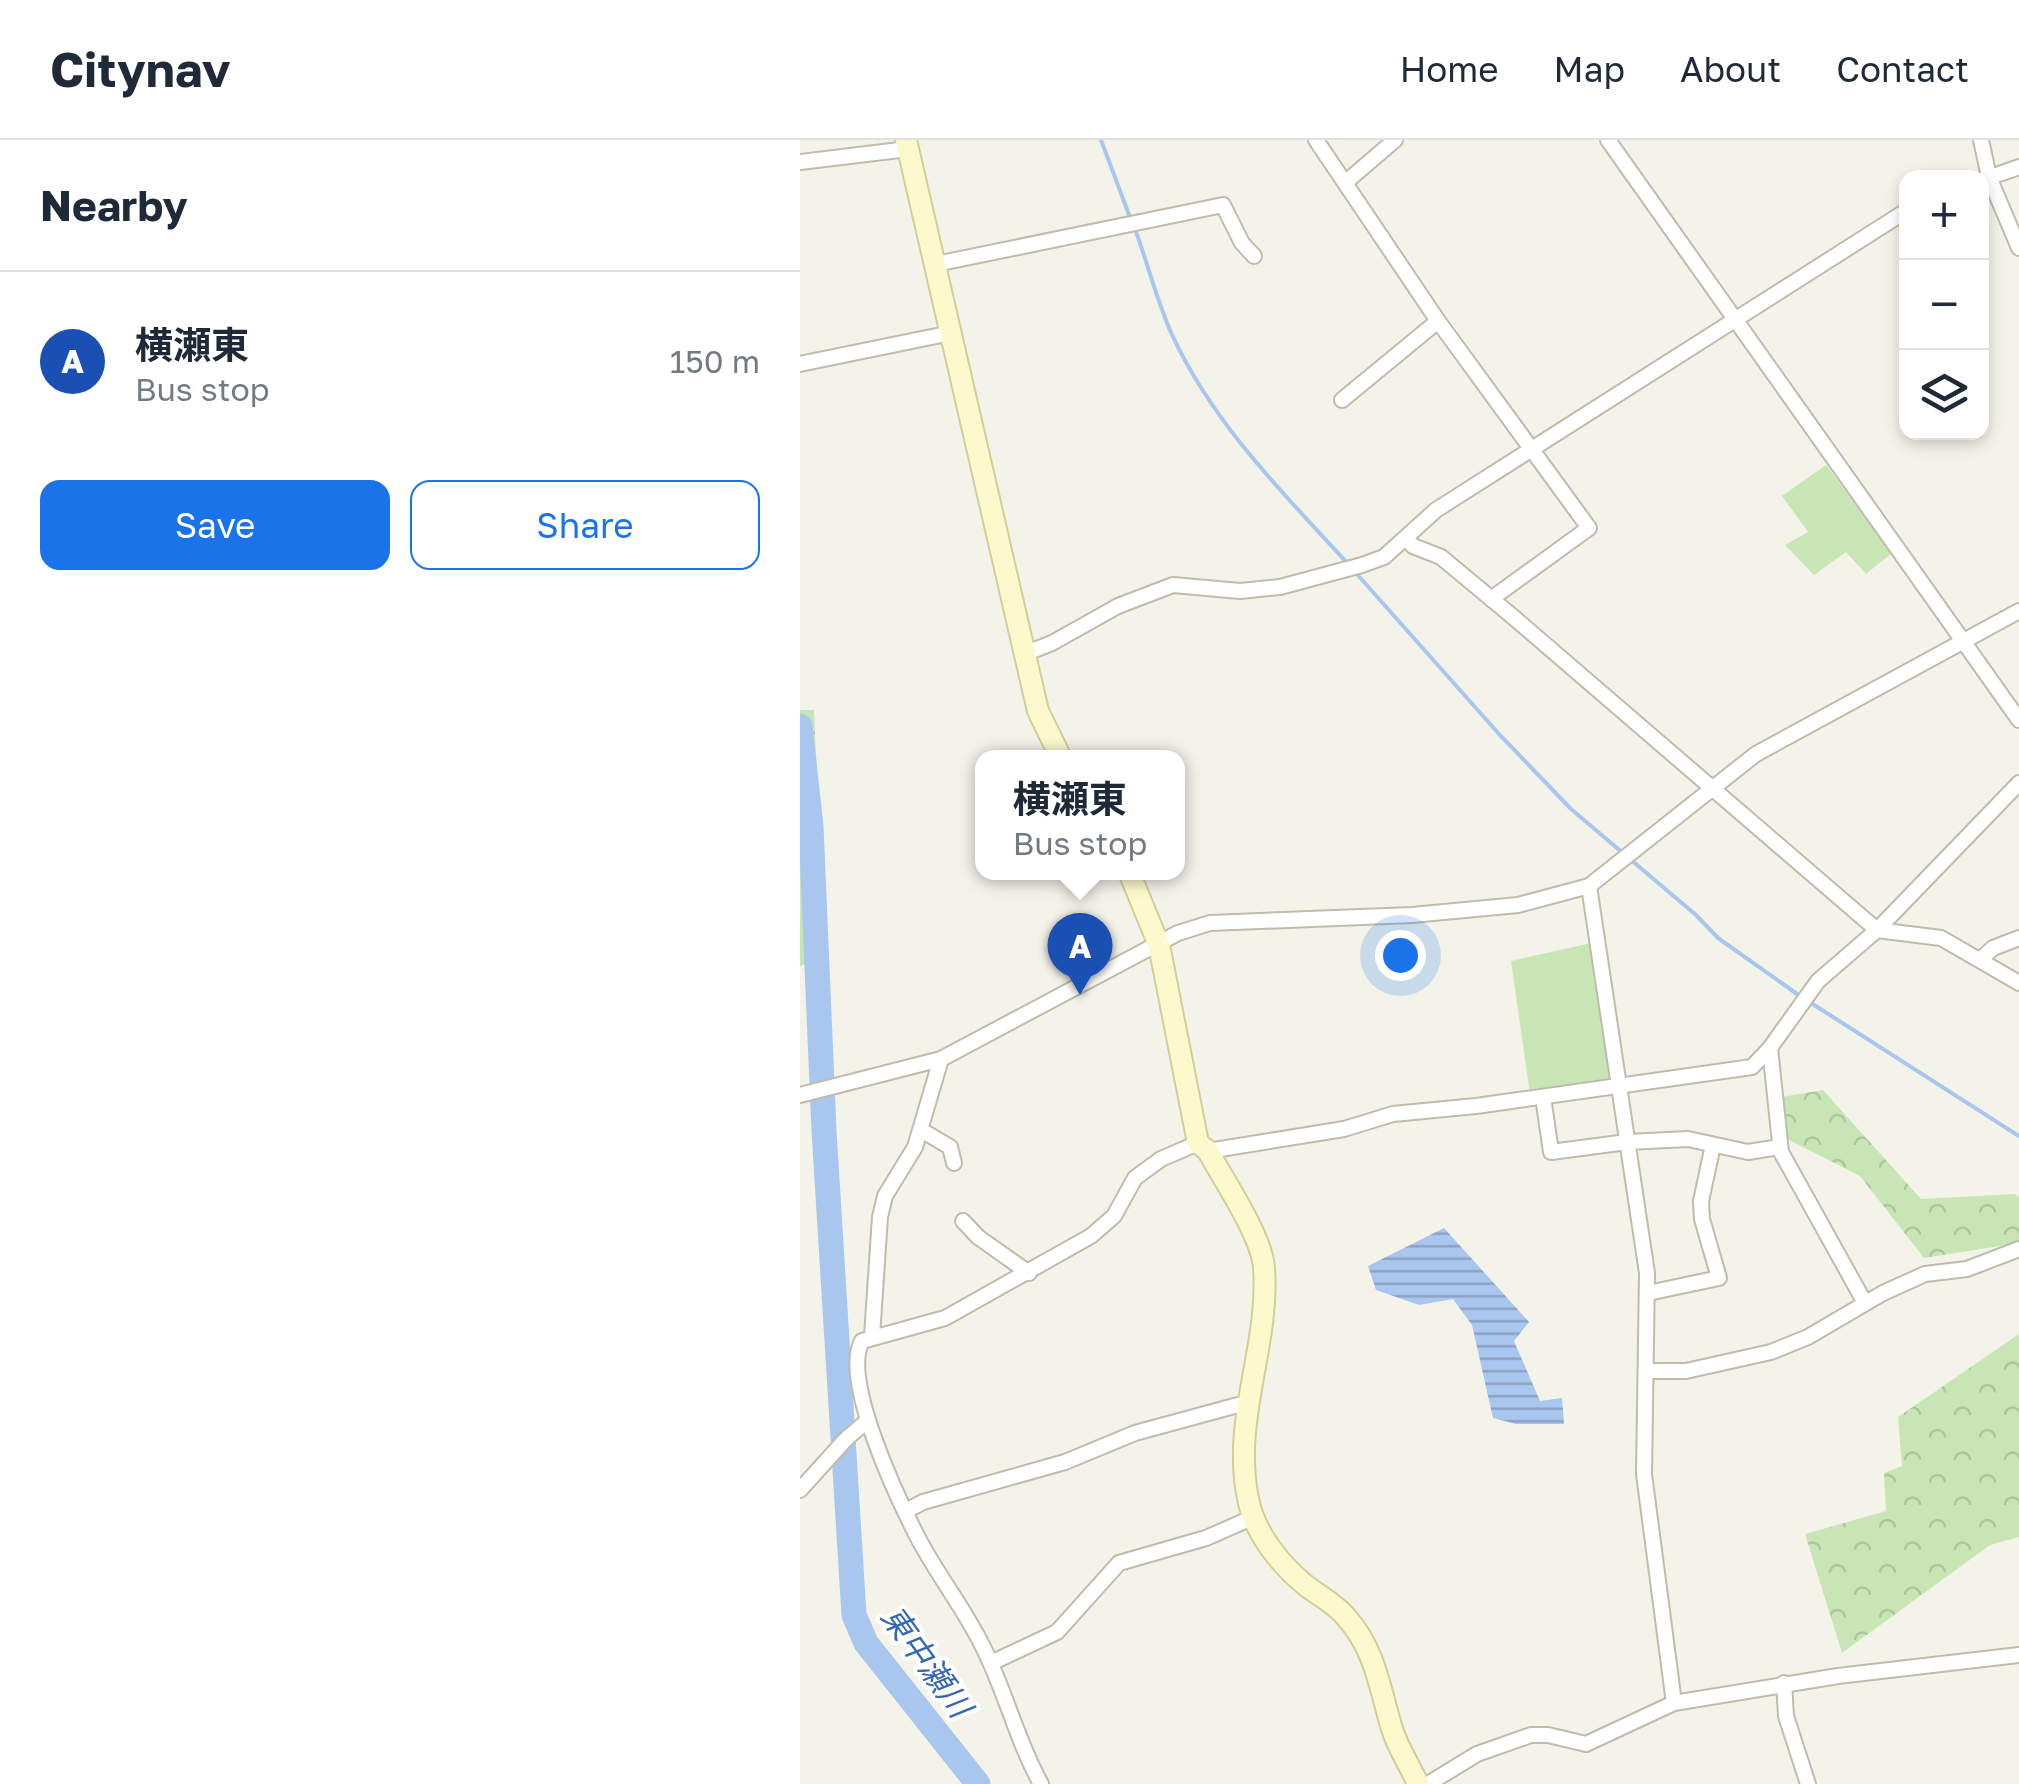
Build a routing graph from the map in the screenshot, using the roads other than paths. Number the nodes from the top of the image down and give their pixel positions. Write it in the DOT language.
graph roads {
  1 [pos="1316,140"];
  2 [pos="1396,140"];
  3 [pos="1608,140"];
  4 [pos="1981,140"];
  5 [pos="907,144"];
  6 [pos="800,162"];
  7 [pos="2019,168"];
  8 [pos="1984,170"];
  9 [pos="1989,177"];
  10 [pos="1346,182"];
  11 [pos="1989,186"];
  12 [pos="1899,216"];
  13 [pos="2019,248"];
  14 [pos="1254,256"];
  15 [pos="936,264"];
  16 [pos="1438,320"];
  17 [pos="1735,321"];
  18 [pos="951,333"];
  19 [pos="800,364"];
  20 [pos="1342,400"];
  21 [pos="1531,448"];
  22 [pos="1406,539"];
  23 [pos="1492,599"];
  24 [pos="2019,611"];
  25 [pos="1962,639"];
  26 [pos="1024,654"];
  27 [pos="2019,720"];
  28 [pos="1057,750"];
  29 [pos="2019,782"];
  30 [pos="1712,788"];
  31 [pos="1133,880"];
  32 [pos="1589,886"];
  33 [pos="1876,930"];
  34 [pos="2019,938"];
  35 [pos="1159,945"];
  36 [pos="1980,960"];
  37 [pos="2019,983"];
  38 [pos="1770,1048"];
  39 [pos="941,1059"];
  40 [pos="1619,1085"];
  41 [pos="800,1095"];
  42 [pos="1543,1097"];
  43 [pos="921,1130"];
  44 [pos="1627,1142"];
  45 [pos="1713,1145"];
  46 [pos="1203,1147"];
  47 [pos="1780,1147"];
  48 [pos="954,1163"];
  49 [pos="963,1221"];
  50 [pos="2019,1250"];
  51 [pos="1029,1273"];
  52 [pos="1648,1294"];
  53 [pos="1866,1303"];
  54 [pos="872,1336"];
  55 [pos="1647,1371"];
  56 [pos="1247,1407"];
  57 [pos="867,1421"];
  58 [pos="800,1490"];
  59 [pos="906,1511"];
  60 [pos="1254,1517"];
  61 [pos="2019,1655"];
  62 [pos="991,1663"];
  63 [pos="1784,1684"];
  64 [pos="1674,1703"];
  65 [pos="1040,1784"];
  66 [pos="1419,1784"];
  67 [pos="1808,1784"];
  1 -- 10 [label="street"];
  2 -- 10 [label="street"];
  3 -- 17 [label="street"];
  4 -- 8 [label="street"];
  5 -- 6 [label="street"];
  5 -- 15 [label="street"];
  7 -- 9 [label="street"];
  10 -- 16 [label="street"];
  11 -- 13 [label="street"];
  12 -- 17 [label="street"];
  14 -- 15 [label="street"];
  15 -- 18 [label="street"];
  16 -- 20 [label="street"];
  16 -- 21 [label="street"];
  17 -- 21 [label="street"];
  17 -- 25 [label="street"];
  18 -- 19 [label="street"];
  18 -- 26 [label="street"];
  21 -- 22 [label="street"];
  21 -- 23 [label="street"];
  22 -- 23 [label="street"];
  22 -- 26 [label="street"];
  23 -- 30 [label="street"];
  24 -- 25 [label="street"];
  25 -- 27 [label="street"];
  25 -- 30 [label="street"];
  26 -- 28 [label="street"];
  29 -- 33 [label="street"];
  30 -- 32 [label="street"];
  30 -- 33 [label="street"];
  31 -- 35 [label="street"];
  32 -- 35 [label="street"];
  32 -- 40 [label="street"];
  33 -- 36 [label="street"];
  33 -- 38 [label="street"];
  34 -- 36 [label="street"];
  35 -- 39 [label="street"];
  35 -- 46 [label="street"];
  36 -- 37 [label="street"];
  38 -- 40 [label="street"];
  38 -- 47 [label="street"];
  39 -- 41 [label="street"];
  39 -- 43 [label="street"];
  40 -- 42 [label="street"];
  40 -- 44 [label="street"];
  42 -- 44 [label="street"];
  42 -- 46 [label="street"];
  43 -- 48 [label="street"];
  43 -- 54 [label="street"];
  44 -- 45 [label="street"];
  44 -- 52 [label="street"];
  45 -- 47 [label="street"];
  45 -- 52 [label="street"];
  46 -- 51 [label="street"];
  46 -- 56 [label="street"];
  47 -- 53 [label="street"];
  49 -- 51 [label="street"];
  50 -- 53 [label="street"];
  51 -- 54 [label="street"];
  52 -- 55 [label="street"];
  53 -- 55 [label="street"];
  54 -- 57 [label="street"];
  55 -- 64 [label="street"];
  56 -- 59 [label="street"];
  56 -- 60 [label="street"];
  57 -- 58 [label="street"];
  57 -- 59 [label="street"];
  59 -- 62 [label="street"];
  60 -- 62 [label="street"];
  60 -- 66 [label="street"];
  61 -- 63 [label="street"];
  62 -- 65 [label="street"];
  63 -- 64 [label="street"];
  63 -- 67 [label="street"];
  64 -- 66 [label="street"];
}
